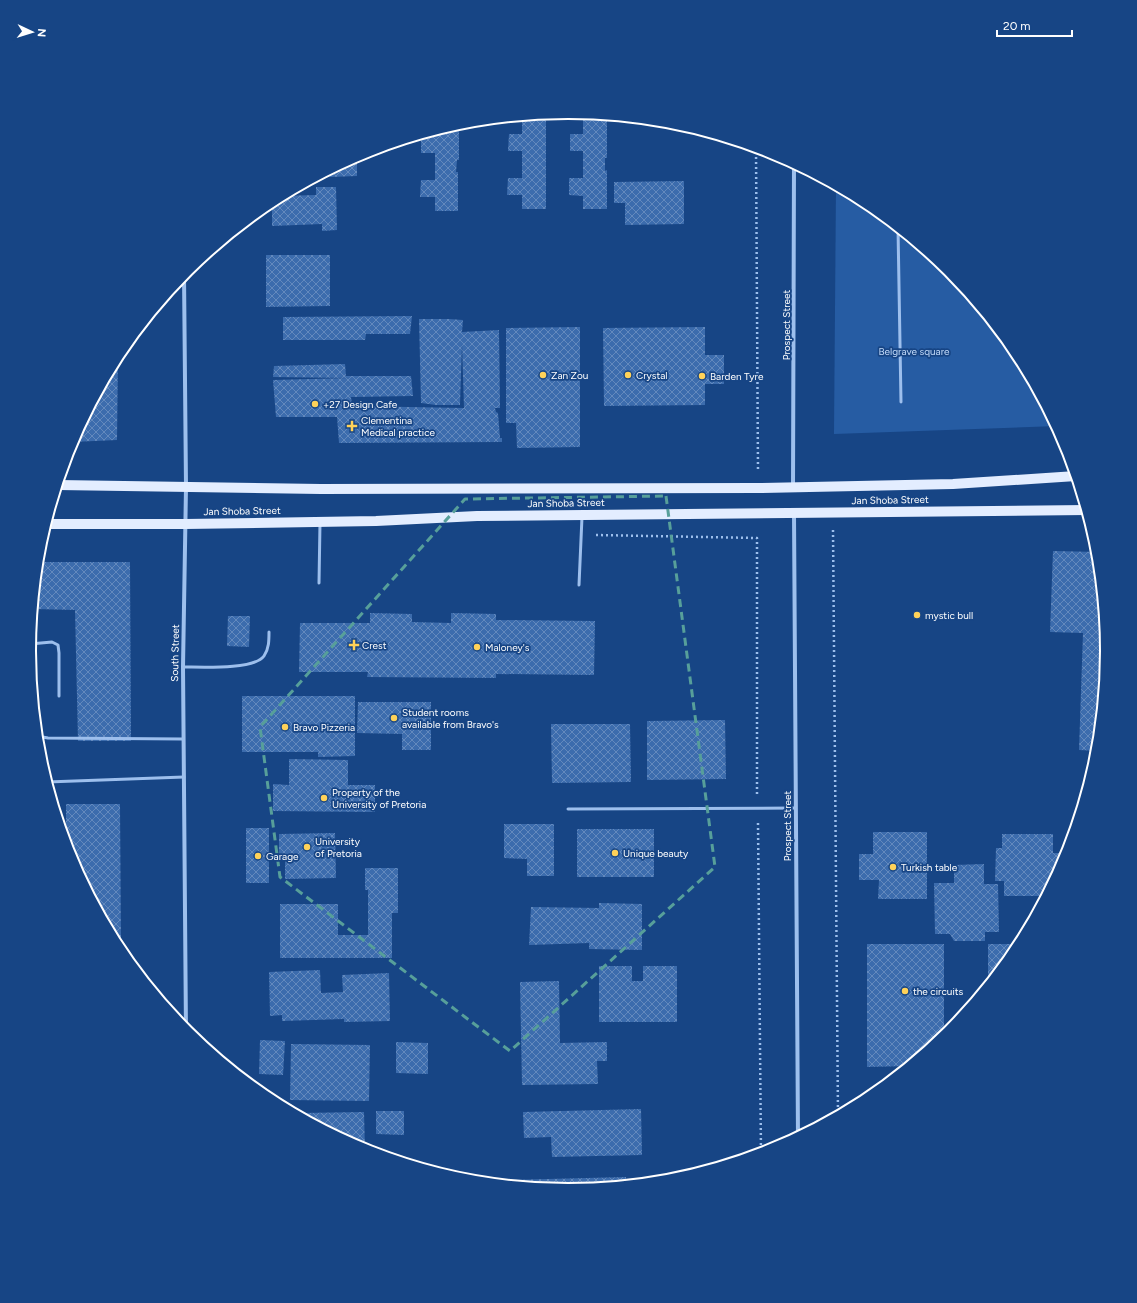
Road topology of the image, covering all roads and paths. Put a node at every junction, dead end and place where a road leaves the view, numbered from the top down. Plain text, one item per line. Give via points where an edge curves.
1 (756, 154) edge
2 (794, 170) edge
3 (898, 233) edge
4 (184, 285) edge
5 (901, 402) dead end
6 (1071, 476) edge
7 (63, 485) edge
8 (186, 487) junction
9 (793, 487) junction
10 (758, 488) junction
11 (1082, 510) edge
12 (794, 513) junction
13 (833, 513) junction
14 (758, 514) junction
15 (582, 515) junction
16 (320, 522) junction
17 (52, 524) edge
18 (185, 524) junction
19 (581, 534) junction
20 (757, 538) junction
21 (319, 583) dead end
22 (579, 585) dead end
23 (269, 632) dead end
24 (36, 643) edge
25 (183, 667) junction
26 (60, 696) dead end
27 (43, 737) edge
28 (183, 739) junction
29 (184, 777) junction
30 (52, 782) edge
31 (758, 808) junction
32 (795, 808) junction
33 (568, 809) dead end
34 (186, 1022) edge
35 (838, 1111) edge
36 (798, 1132) edge
37 (761, 1147) edge

1 - 10 path
2 - 9 street, Prospect Street
3 - 5 lane
4 - 8 street, South Street
6 - 9 main road, Jan Shoba Street via 953,484
7 - 8 main road, Jan Shoba Street
8 - 10 main road, Jan Shoba Street
8 - 18 street, South Street
9 - 10 main road, Jan Shoba Street
11 - 13 main road, Jan Shoba Street
12 - 13 main road, Jan Shoba Street
12 - 14 main road, Jan Shoba Street
12 - 32 street, Prospect Street
13 - 35 path
14 - 15 main road, Jan Shoba Street
14 - 20 path
15 - 16 main road, Jan Shoba Street
15 - 19 lane
16 - 18 main road, Jan Shoba Street
16 - 21 lane
17 - 18 main road, Jan Shoba Street
18 - 25 street, South Street
19 - 20 path
19 - 22 lane
20 - 31 path
23 - 25 lane via 265,655 253,663
24 - 26 lane via 52,642 58,645
25 - 28 street, South Street
27 - 28 lane
28 - 29 street, South Street
29 - 30 lane
29 - 34 street, South Street
31 - 32 lane
31 - 33 lane
31 - 37 path
32 - 36 street, Prospect Street

